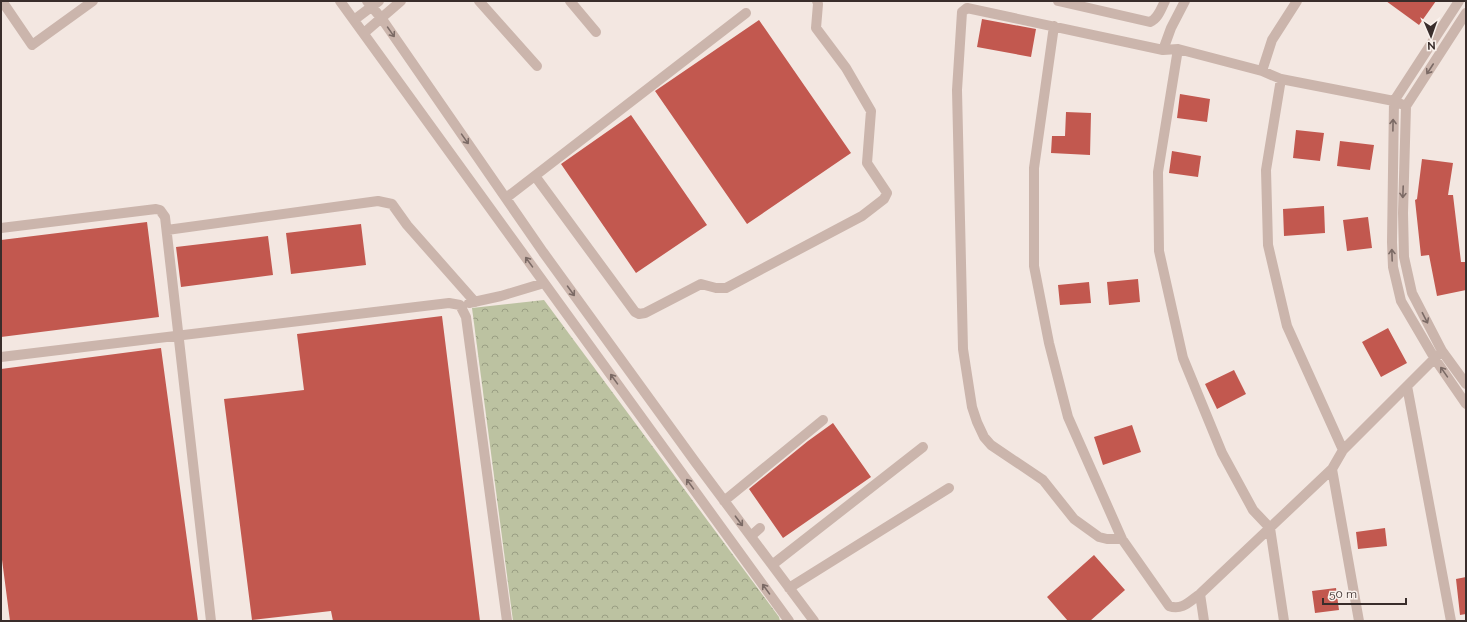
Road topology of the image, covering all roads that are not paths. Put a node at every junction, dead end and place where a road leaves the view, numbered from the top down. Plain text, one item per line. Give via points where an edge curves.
1 (2, 1) edge
2 (94, 1) edge
3 (340, 1) edge
4 (401, 1) edge
5 (479, 1) edge
6 (570, 1) edge
7 (817, 1) edge
8 (1058, 1) edge
9 (1165, 1) edge
10 (1185, 1) edge
11 (1297, 1) edge
12 (1459, 1) edge
13 (373, 3) edge
14 (1466, 12) edge
15 (746, 13) dead end
16 (382, 18) junction
17 (354, 20) junction
18 (1054, 26) junction
19 (596, 32) dead end
20 (364, 34) junction
21 (1178, 49) junction
22 (1164, 50) junction
23 (537, 66) dead end
24 (1262, 71) junction
25 (1281, 79) junction
26 (1394, 101) junction
27 (1406, 106) junction
28 (535, 176) junction
29 (506, 198) junction
30 (1, 228) edge
31 (167, 230) junction
32 (544, 283) junction
33 (475, 302) junction
34 (460, 305) junction
35 (178, 336) junction
36 (1442, 351) junction
37 (1, 357) edge
38 (1435, 359) junction
39 (1466, 384) edge
40 (1407, 386) junction
41 (1466, 404) edge
42 (664, 420) junction
43 (823, 420) dead end
44 (651, 430) junction
45 (923, 447) dead end
46 (1343, 450) junction
47 (1332, 469) junction
48 (949, 488) dead end
49 (724, 501) junction
50 (760, 528) dead end
51 (1270, 528) junction
52 (750, 536) junction
53 (1122, 539) junction
54 (772, 565) junction
55 (789, 588) junction
56 (1200, 594) junction
57 (211, 621) edge
58 (507, 621) edge
59 (789, 621) edge
60 (814, 621) edge
61 (1204, 621) edge
62 (1284, 621) edge
63 (1359, 621) edge
64 (1451, 621) edge

1 - 2 street via 32,45
3 - 17 street
4 - 16 street
5 - 23 street
6 - 19 street
7 - 28 street via 816,28 846,68 870,111 867,163 887,193 884,199 862,216 726,288 701,284 645,314 639,314
8 - 9 street via 1150,22 1158,16
10 - 22 street via 1171,28
11 - 24 street via 1272,40
12 - 26 street
13 - 16 street
13 - 17 street
14 -> 27 street
15 - 28 street
16 - 20 street
16 -> 29 street
17 - 20 street
18 - 22 street
18 - 53 street via 1034,168 1034,266 1049,343 1068,417
18 - 53 street via 967,8 962,12 957,90 963,349 972,407 984,437 1043,480 1074,519 1099,537
32 -> 20 street
21 - 22 street
21 - 24 street
21 - 51 street via 1158,172 1159,251 1183,358 1219,446 1253,510
24 - 25 street
25 - 26 street
25 - 46 street via 1266,170 1268,245 1287,326
26 - 27 street
38 -> 26 street via 1401,301 1393,267
27 -> 36 street via 1404,257 1412,293
28 - 29 street
29 -> 42 street
30 - 31 street via 156,209 165,217
31 - 33 street via 378,201 392,204 407,225
31 - 35 street
32 - 33 street
44 -> 32 street
33 - 34 street
34 - 35 street via 449,303
34 - 58 street via 466,317
35 - 37 street
35 - 57 street
36 - 38 street
36 - 39 street
38 - 40 street
41 -> 38 street
40 - 46 street
40 - 64 street
42 - 44 street
42 - 49 street
43 - 49 street
59 -> 44 street
45 - 54 street
46 - 47 street
47 - 51 street
47 - 63 street
48 - 55 street
49 -> 52 street
50 - 52 street
51 - 56 street
51 - 62 street
52 - 54 street
53 - 56 street via 1169,606 1180,608
54 - 55 street
55 - 60 street
56 - 61 street

